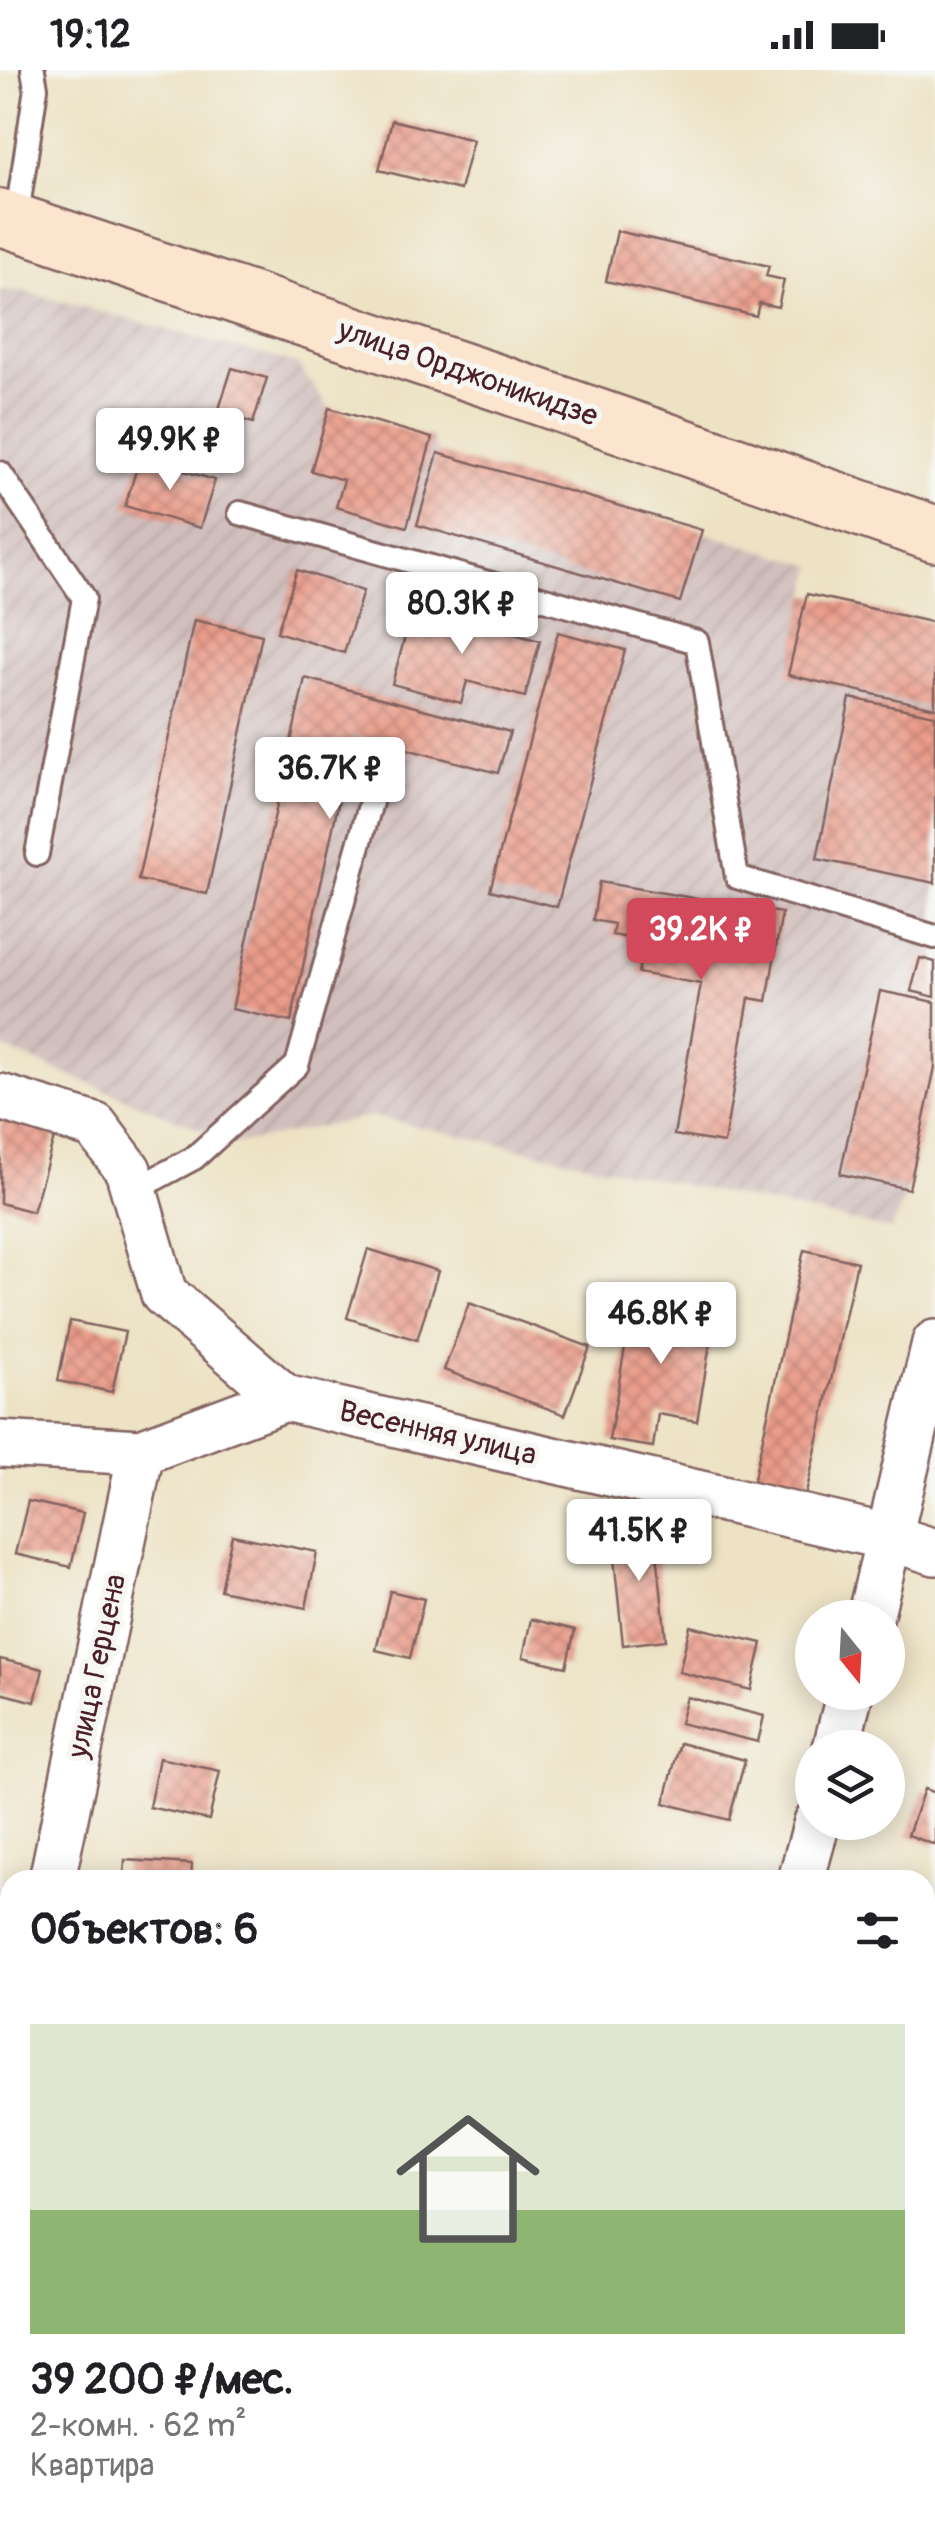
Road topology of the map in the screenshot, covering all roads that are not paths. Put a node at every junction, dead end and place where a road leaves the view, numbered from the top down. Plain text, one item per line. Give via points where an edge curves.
1 (33, 70) edge
2 (8, 219) edge
3 (0, 473) edge
4 (240, 513) dead end
5 (935, 534) edge
6 (372, 794) dead end
7 (36, 854) dead end
8 (935, 937) edge
9 (0, 1097) edge
10 (134, 1190) junction
11 (935, 1342) edge
12 (285, 1398) junction
13 (0, 1444) edge
14 (141, 1452) junction
15 (891, 1538) junction
16 (935, 1552) edge
17 (875, 1600) edge
18 (812, 1840) edge
19 (54, 1870) edge
20 (804, 1870) edge

1 - 2 lane via 36,88
2 - 5 main road, улица Орджоникидзе
3 - 7 lane via 84,598
4 - 8 lane via 697,642 738,877
6 - 10 lane via 298,1065 194,1158
9 - 10 street via 95,1126 128,1170
10 - 12 street via 164,1294
11 - 15 street
12 - 14 street
12 - 15 street, Весенняя улица
13 - 14 street
14 - 19 street, улица Герцена
15 - 16 street, Весенняя улица
15 - 17 street
18 - 20 street

